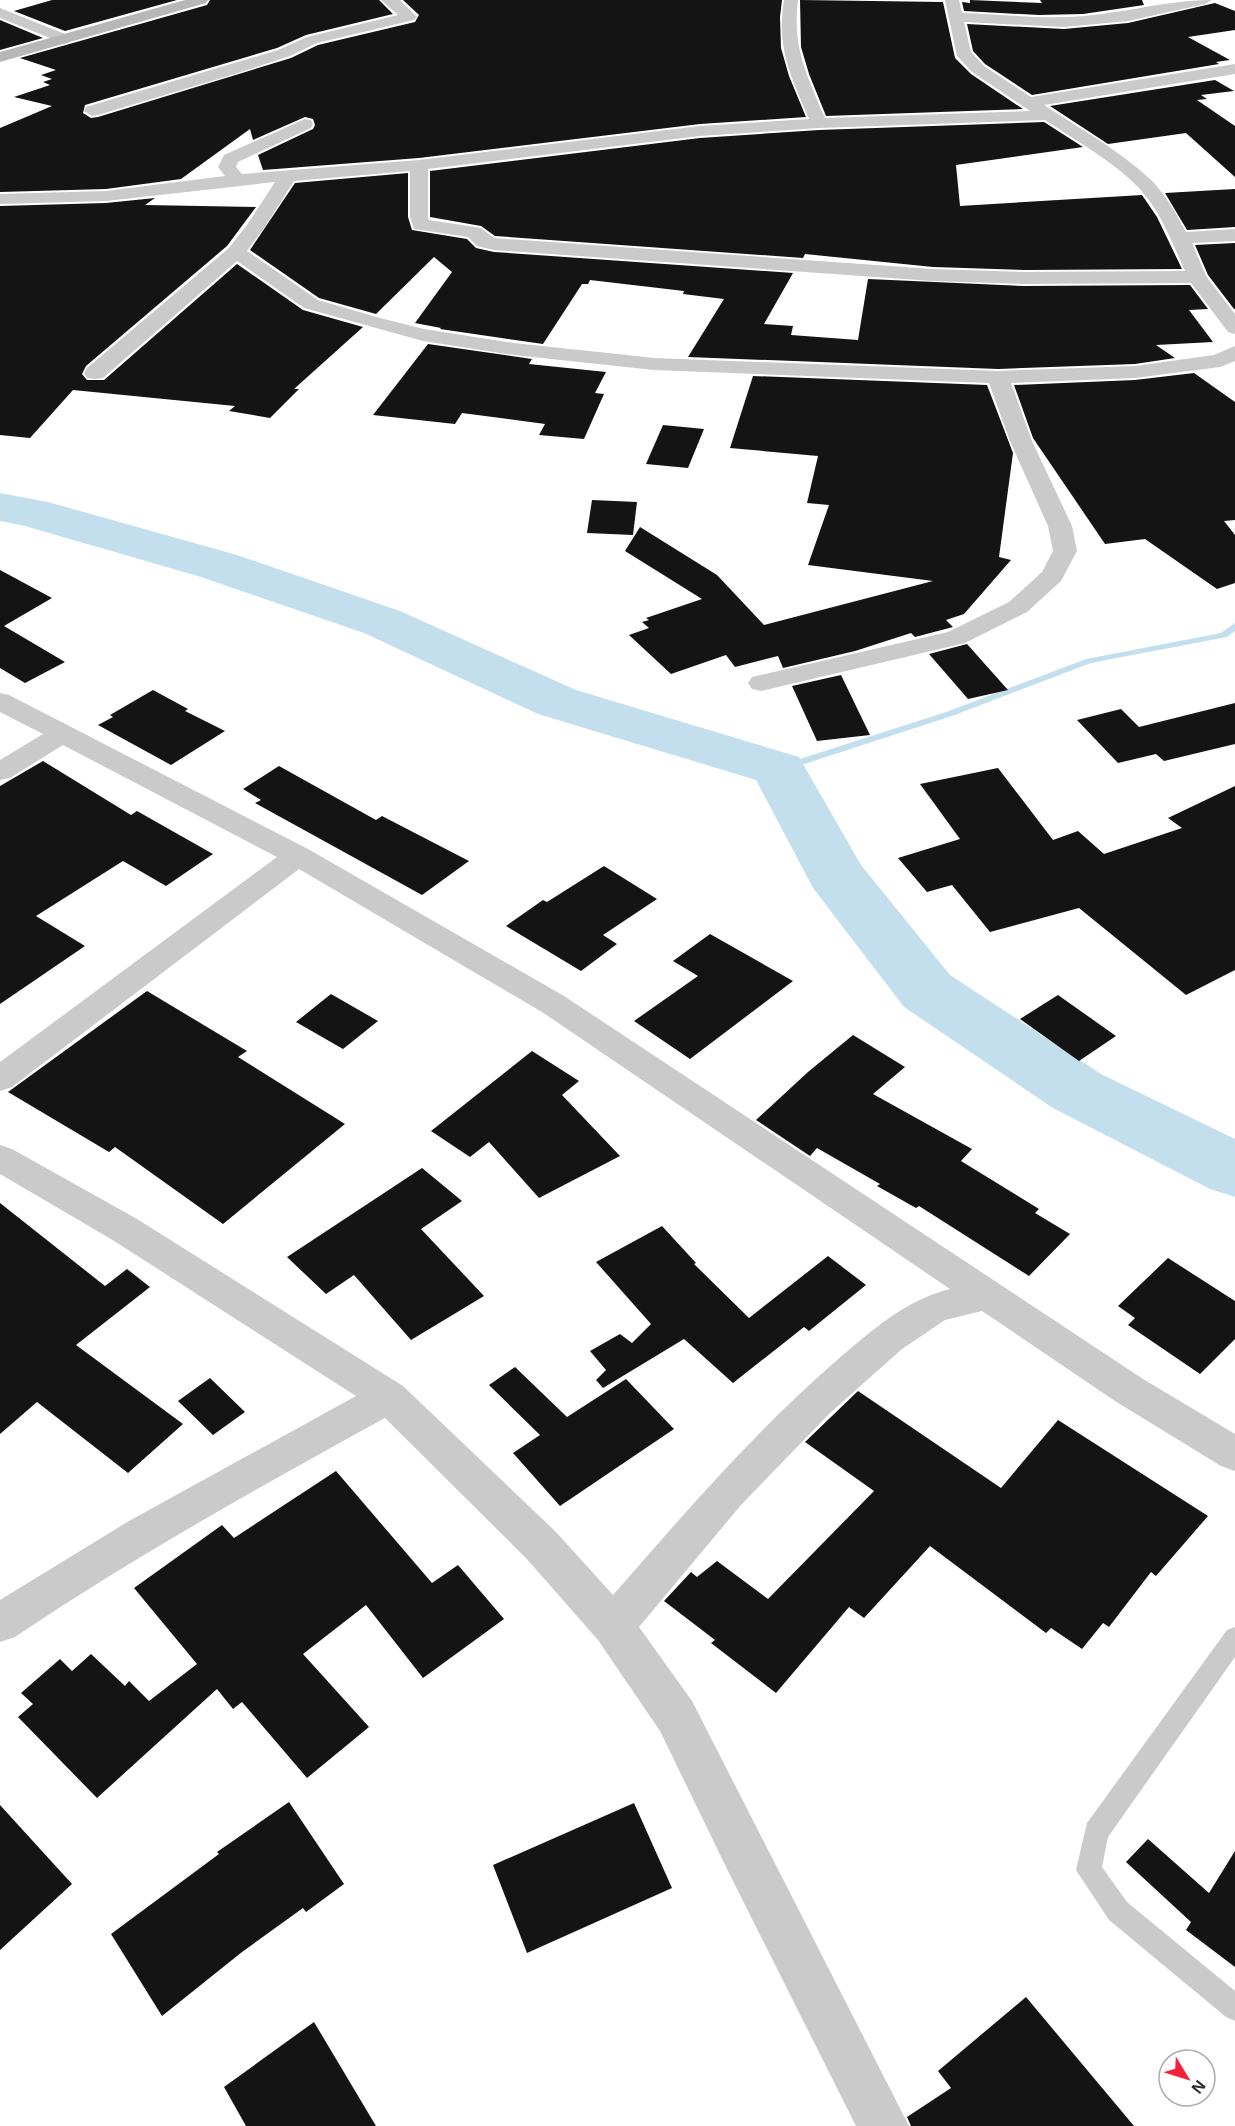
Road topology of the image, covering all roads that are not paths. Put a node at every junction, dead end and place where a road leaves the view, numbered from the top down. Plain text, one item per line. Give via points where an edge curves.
1 (201, 0) edge
2 (388, 0) edge
3 (791, 0) edge
4 (1205, 0) edge
5 (954, 8) edge
6 (0, 13) edge
7 (65, 39) junction
8 (0, 57) edge
9 (1235, 69) edge
10 (1029, 102) junction
11 (92, 111) dead end
12 (1046, 115) junction
13 (819, 123) junction
14 (305, 124) dead end
15 (419, 165) junction
16 (287, 177) junction
17 (237, 180) junction
18 (0, 199) edge
19 (1235, 235) edge
20 (1180, 238) junction
21 (236, 252) junction
22 (1197, 277) junction
23 (1235, 328) edge
24 (1235, 352) edge
25 (95, 373) dead end
26 (998, 377) junction
27 (762, 683) dead end
28 (0, 701) edge
29 (62, 734) junction
30 (0, 772) edge
31 (298, 856) junction
32 (0, 1079) edge
33 (0, 1158) edge
34 (987, 1295) junction
35 (389, 1397) junction
36 (1235, 1454) edge
37 (0, 1623) edge
38 (613, 1626) junction
39 (1235, 1638) edge
40 (1235, 2008) edge
41 (883, 2126) edge

1 - 7 main road
2 - 11 street via 409,17 312,40 232,70
3 - 13 street via 792,59
4 - 5 street via 1128,16 1064,22
5 - 10 street via 963,53 978,69
6 - 7 street
7 - 8 main road
9 - 10 street
10 - 12 street
12 - 13 street
12 - 20 street via 1144,183
13 - 15 street via 700,131
14 - 17 street via 230,159 227,167
15 - 16 street
15 - 22 street via 421,225 474,232 484,242 494,244 933,275
16 - 17 street
16 - 21 street
17 - 18 street via 106,196
19 - 20 street
20 - 22 street
21 - 25 street
21 - 26 street via 311,304 423,335 664,365
22 - 23 street
24 - 26 street via 1220,361 1135,372
26 - 27 street via 1059,526 1065,552 1052,576 1018,607 956,638
28 - 29 street
29 - 30 street
29 - 31 street
31 - 32 street
31 - 34 street via 553,1004
33 - 35 street via 124,1229
34 - 36 street via 1129,1390
34 - 38 street via 934,1308 889,1338 816,1402 727,1493
35 - 37 street via 256,1469
35 - 38 street via 541,1545
38 - 41 street via 676,1716
39 - 40 lane via 1096,1832 1089,1870 1118,1911

